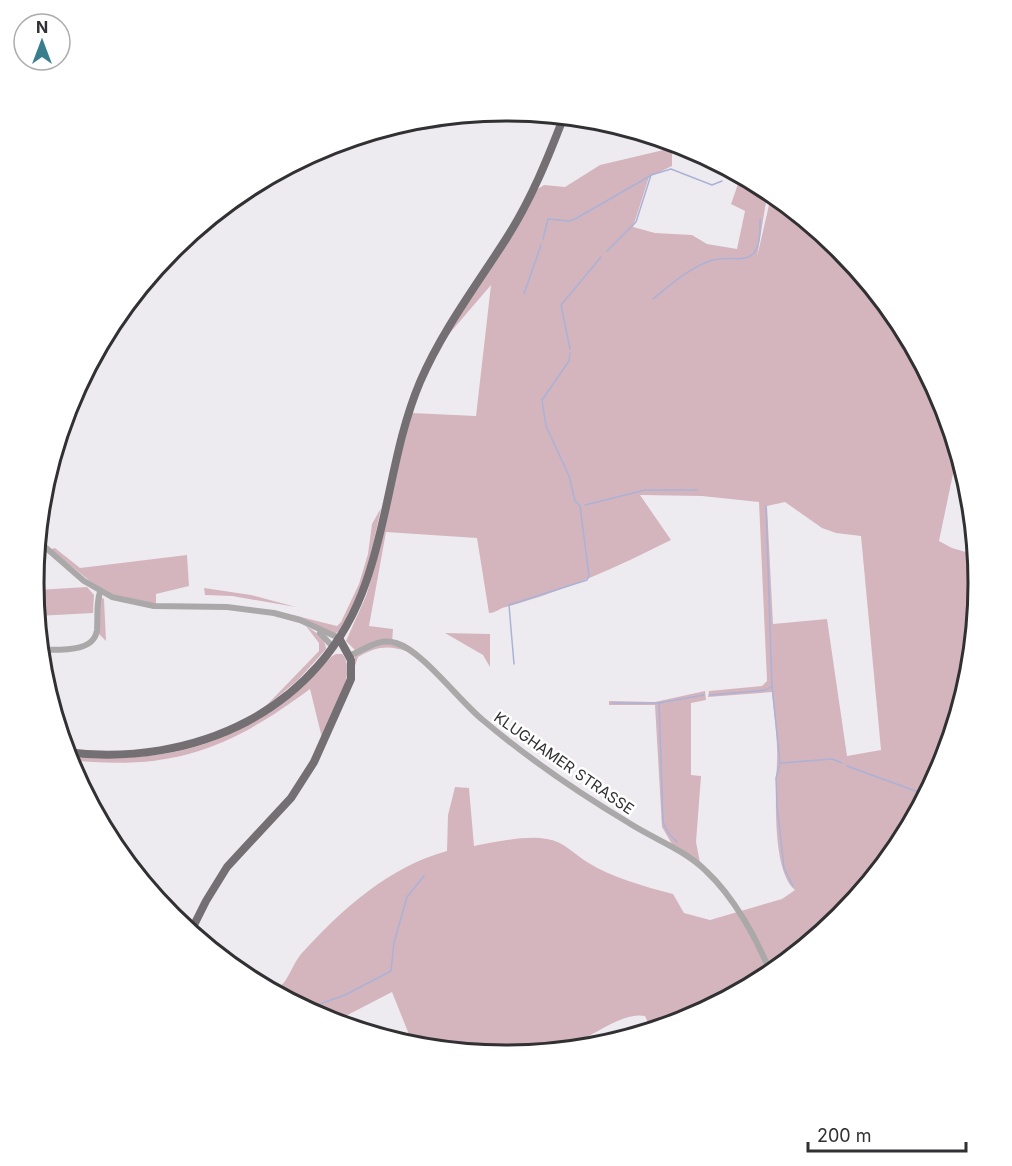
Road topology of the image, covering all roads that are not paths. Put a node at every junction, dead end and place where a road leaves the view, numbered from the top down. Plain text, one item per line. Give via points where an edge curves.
1 (561, 124) edge
2 (45, 546) edge
3 (100, 592) junction
4 (317, 630) junction
5 (339, 638) junction
6 (333, 647) junction
7 (48, 650) edge
8 (349, 656) junction
9 (76, 752) edge
10 (194, 925) edge
11 (767, 965) edge

1 - 5 main road via 519,218 448,326 420,382 399,442 367,580
2 - 3 street
3 - 4 street via 154,606 227,607 274,614 300,620
3 - 7 street via 92,641 80,648
4 - 5 street
4 - 6 street
5 - 6 main road
5 - 8 main road
6 - 8 main road
6 - 9 main road via 282,699 240,726 212,738 148,754
8 - 10 main road via 349,684 306,777 227,867
8 - 11 street, KLUGHAMER STRASSE via 384,641 402,645 480,718 544,767 601,806 692,859 725,892

